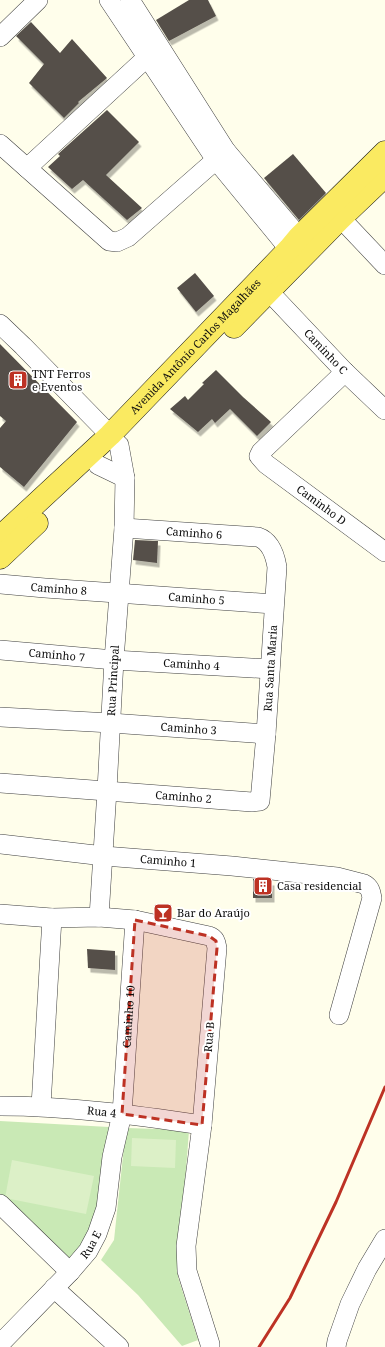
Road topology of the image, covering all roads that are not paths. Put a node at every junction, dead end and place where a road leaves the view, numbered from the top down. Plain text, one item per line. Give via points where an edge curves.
1 (38, 0) edge
2 (109, 0) edge
3 (130, 0) edge
4 (0, 37) edge
5 (154, 51) junction
6 (0, 144) edge
7 (385, 152) edge
8 (221, 155) junction
9 (27, 168) junction
10 (385, 176) edge
11 (335, 213) junction
12 (294, 243) junction
13 (385, 265) edge
14 (263, 285) junction
15 (0, 324) edge
16 (345, 372) junction
17 (385, 410) edge
18 (114, 440) junction
19 (98, 465) junction
20 (125, 478) junction
21 (124, 528) junction
22 (0, 537) edge
23 (264, 540) joint
24 (385, 552) edge
25 (0, 558) edge
26 (0, 584) edge
27 (118, 593) junction
28 (274, 604) junction
29 (0, 650) edge
30 (114, 660) junction
31 (270, 669) junction
32 (0, 717) edge
33 (111, 723) junction
34 (266, 734) junction
35 (0, 783) edge
36 (108, 790) junction
37 (260, 801) joint
38 (0, 844) edge
39 (104, 856) junction
40 (0, 914) edge
41 (99, 917) junction
42 (52, 918) junction
43 (135, 920) junction
44 (339, 1015) dead end
45 (0, 1106) edge
46 (42, 1106) junction
47 (122, 1114) junction
48 (202, 1125) junction
49 (2, 1210) edge
50 (385, 1239) edge
51 (70, 1272) junction
52 (54, 1288) junction
53 (1, 1345) edge
54 (119, 1347) edge
55 (210, 1347) edge
56 (336, 1347) edge

1 - 4 street
2 - 5 street
3 - 5 street
5 - 8 street
5 - 9 street
6 - 9 street
7 - 11 main road, Avenida Antônio Carlos Magalhães
8 - 9 street via 128,237 117,242 109,241
8 - 12 street
10 - 11 main road, Avenida Antônio Carlos Magalhães
11 - 12 main road, Avenida Antônio Carlos Magalhães
11 - 13 street
11 - 14 main road, Avenida Antônio Carlos Magalhães
12 - 14 main road, Avenida Antônio Carlos Magalhães
14 - 16 street, Caminho C
14 - 18 main road, Avenida Antônio Carlos Magalhães
15 - 18 street
16 - 17 street, Caminho C
16 - 24 street, Caminho D via 259,456 266,464
18 - 19 main road, Avenida Antônio Carlos Magalhães
18 - 20 street, Rua Principal
18 - 22 main road, Avenida Antônio Carlos Magalhães
19 - 20 street
19 - 25 main road, Avenida Antônio Carlos Magalhães
20 - 21 street, Rua Principal
21 - 23 street, Caminho 6 via 258,537
21 - 27 street, Rua Principal
23 - 28 street, Rua Santa Maria via 273,551 277,566
26 - 27 street, Caminho 8
27 - 28 street, Caminho 5
27 - 30 street, Rua Principal
28 - 31 street, Rua Santa Maria
29 - 30 street, Caminho 7
30 - 31 street, Caminho 4
30 - 33 street, Rua Principal
31 - 34 street, Rua Santa Maria
32 - 33 street
33 - 34 street, Caminho 3
33 - 36 street, Rua Principal
34 - 37 street, Rua Santa Maria
35 - 36 street
36 - 37 street, Caminho 2
36 - 39 street, Rua Principal
38 - 39 street
39 - 41 street, Rua Principal
39 - 44 street, Caminho 1 via 337,877 368,886 372,898 369,913
40 - 42 street, Rua B
41 - 42 street, Rua B
41 - 43 street, Rua B
42 - 46 street
43 - 47 street, Caminho 10
43 - 48 street, Rua B via 213,937 216,941
45 - 46 street, Rua 4
46 - 47 street, Rua 4
47 - 48 street, Rua 4
47 - 51 street, Rua E via 112,1157 106,1208 88,1251
48 - 55 street, Rua B via 186,1260
49 - 51 street
50 - 56 street via 350,1304
51 - 52 street, Rua E
52 - 53 street, Rua E
52 - 54 street

